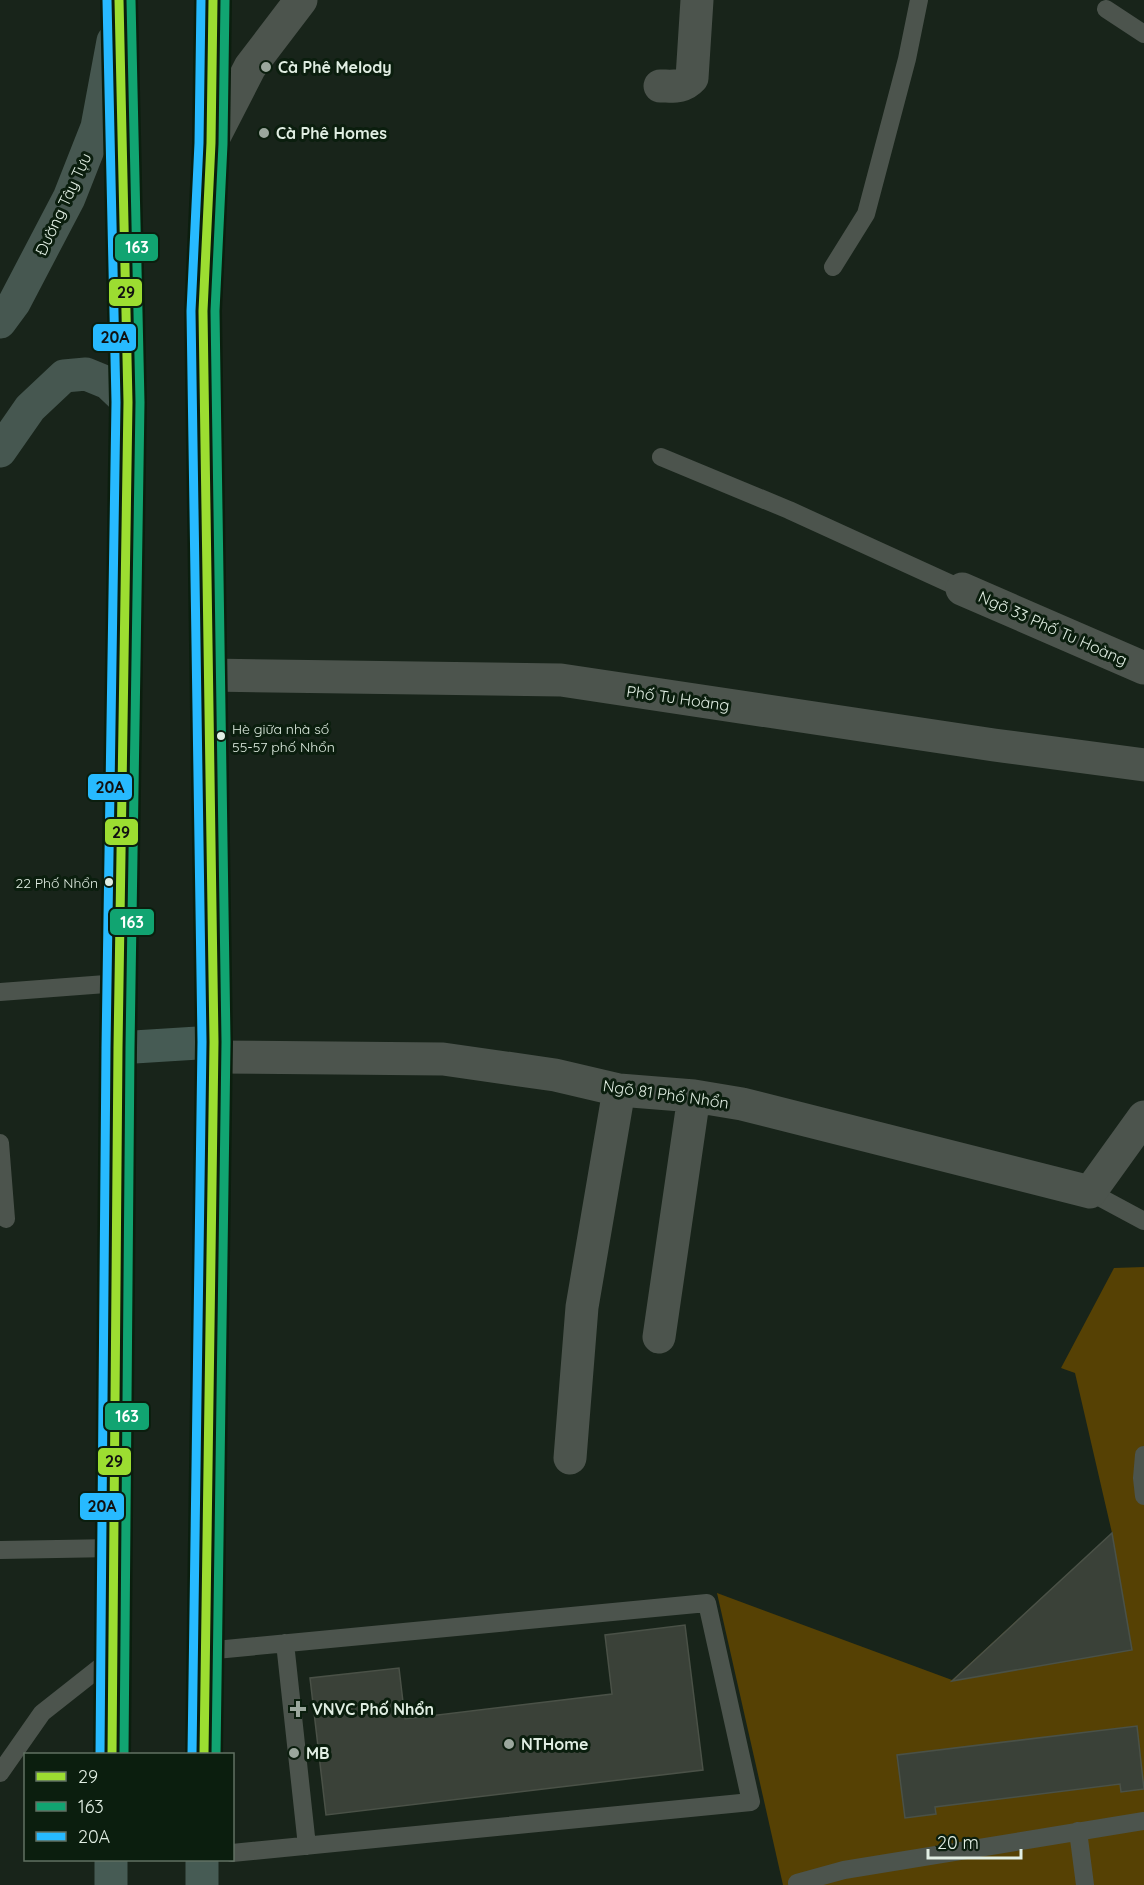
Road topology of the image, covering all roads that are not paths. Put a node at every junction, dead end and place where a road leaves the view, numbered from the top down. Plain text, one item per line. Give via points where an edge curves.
1 (213, 0) edge
2 (302, 0) edge
3 (697, 0) edge
4 (919, 0) edge
5 (119, 3) edge
6 (1106, 9) dead end
7 (1144, 34) edge
8 (660, 86) dead end
9 (210, 143) junction
10 (833, 267) dead end
11 (0, 322) edge
12 (128, 402) junction
13 (0, 451) edge
14 (661, 457) dead end
15 (962, 589) joint
16 (1144, 668) edge
17 (208, 675) junction
18 (1144, 765) edge
19 (119, 983) junction
20 (0, 992) edge
21 (118, 1048) junction
22 (214, 1050) junction
23 (619, 1090) junction
24 (694, 1096) junction
25 (1144, 1117) edge
26 (0, 1143) edge
27 (1090, 1192) junction
28 (6, 1219) dead end
29 (1144, 1221) edge
30 (659, 1337) dead end
31 (1144, 1455) edge
32 (570, 1458) dead end
33 (1144, 1496) edge
34 (114, 1548) junction
35 (0, 1550) edge
36 (285, 1643) junction
37 (205, 1651) junction
38 (113, 1657) junction
39 (112, 1753) edge
40 (204, 1753) edge
41 (0, 1773) edge
42 (1144, 1821) edge
43 (1078, 1831) junction
44 (307, 1846) junction
45 (234, 1853) edge
46 (111, 1861) edge
47 (202, 1861) edge
48 (797, 1883) dead end
49 (111, 1885) edge
50 (202, 1885) edge
51 (1085, 1885) edge

1 - 9 highway
2 - 9 street via 250,67
3 - 8 street via 692,78 680,87
4 - 10 lane via 866,214
5 - 11 main road, Đường Tây Tựu via 97,127 69,198
5 - 12 highway
6 - 7 lane
9 - 17 highway via 203,311
12 - 13 main road via 108,383 86,374 64,376 30,408
12 - 19 highway
14 - 15 lane
15 - 16 street, Ngõ 33 Phố Tu Hoàng
17 - 18 street, Phố Tu Hoàng via 561,680
17 - 22 highway
19 - 20 lane
19 - 21 highway
21 - 22 highway
21 - 34 highway
22 - 23 street, Ngõ 81 Phố Nhổn via 443,1059 555,1075
22 - 37 highway
23 - 24 street, Ngõ 81 Phố Nhổn
23 - 32 street via 582,1306
24 - 27 street, Ngõ 81 Phố Nhổn via 742,1104
24 - 30 street
25 - 27 street
26 - 28 lane
27 - 29 lane
31 - 33 lane
34 - 35 lane
34 - 38 highway
36 - 37 lane
36 - 44 lane
36 - 44 lane via 707,1603 751,1802
37 - 40 highway
38 - 39 highway
38 - 41 lane via 42,1713
42 - 43 lane
43 - 48 lane via 844,1869
43 - 51 lane
44 - 45 lane
46 - 49 highway
47 - 50 highway

